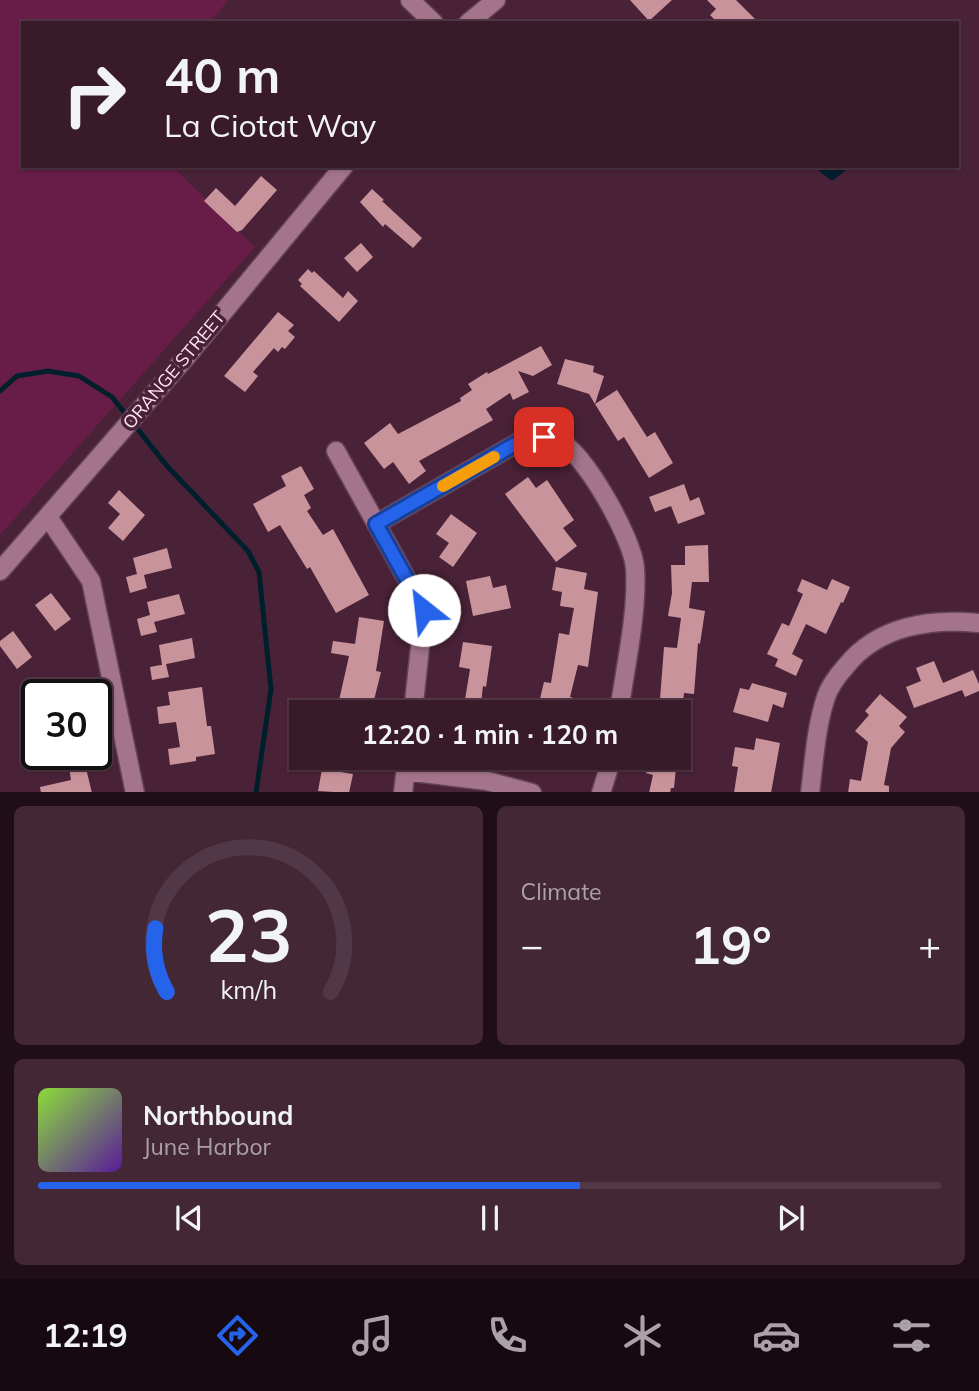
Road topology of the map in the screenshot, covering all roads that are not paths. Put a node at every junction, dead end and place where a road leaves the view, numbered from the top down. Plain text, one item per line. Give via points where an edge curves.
1 (410, 0) edge
2 (496, 0) edge
3 (432, 21) edge
4 (470, 21) edge
5 (342, 168) edge
6 (336, 451) dead end
7 (48, 517) junction
8 (376, 524) junction
9 (0, 571) edge
10 (978, 622) edge
11 (413, 700) edge
12 (621, 700) edge
13 (406, 770) edge
14 (435, 770) edge
15 (608, 770) edge
16 (135, 792) edge
17 (403, 792) edge
18 (528, 792) edge
19 (601, 792) edge
20 (810, 792) edge

1 - 3 street
2 - 4 street
5 - 7 street, ORANGE STREET
6 - 8 street
7 - 9 street, ORANGE STREET
7 - 16 street via 92,581
8 - 11 street via 424,610
8 - 12 street via 517,443 544,437 569,447 615,514 635,564
10 - 20 street via 951,620 909,626 866,645 851,659 827,694
13 - 17 street
14 - 18 street
15 - 19 street

